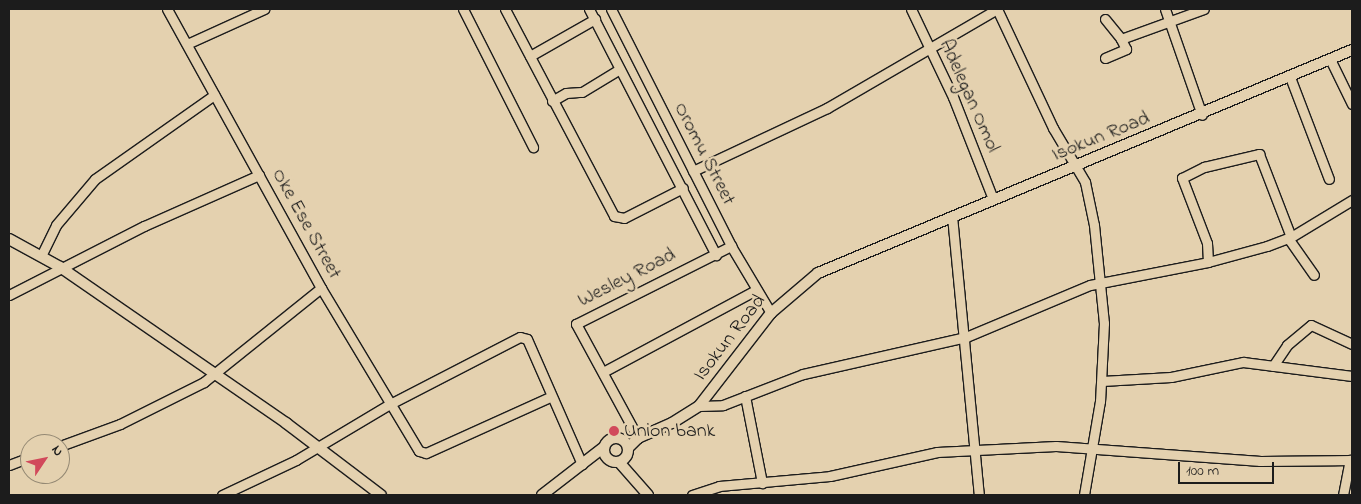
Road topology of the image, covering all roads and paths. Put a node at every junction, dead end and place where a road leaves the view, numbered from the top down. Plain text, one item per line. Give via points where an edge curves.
1 (167, 9) edge
2 (264, 9) edge
3 (463, 9) edge
4 (505, 9) edge
5 (588, 9) edge
6 (911, 9) edge
7 (997, 9) edge
8 (1165, 9) edge
9 (1204, 9) edge
10 (613, 10) edge
11 (595, 19) junction
12 (1105, 19) dead end
13 (1170, 20) junction
14 (1121, 39) junction
15 (187, 44) junction
16 (929, 49) junction
17 (1352, 50) edge
18 (530, 56) junction
19 (1105, 58) dead end
20 (1330, 59) junction
21 (620, 69) junction
22 (1290, 77) junction
23 (214, 95) junction
24 (552, 101) junction
25 (1352, 104) edge
26 (1202, 115) junction
27 (533, 147) dead end
28 (1075, 166) junction
29 (693, 171) junction
30 (259, 175) junction
31 (1329, 178) dead end
32 (683, 188) junction
33 (993, 199) junction
34 (1352, 200) edge
35 (952, 216) junction
36 (1289, 237) junction
37 (9, 239) edge
38 (731, 246) junction
39 (716, 254) junction
40 (39, 255) junction
41 (1208, 262) junction
42 (60, 267) junction
43 (1314, 275) dead end
44 (1100, 283) junction
45 (321, 288) junction
46 (756, 290) junction
47 (10, 294) edge
48 (771, 313) junction
49 (966, 337) junction
50 (1352, 344) edge
51 (1273, 366) junction
52 (603, 372) junction
53 (215, 375) junction
54 (1352, 376) edge
55 (1102, 380) junction
56 (745, 396) junction
57 (550, 397) junction
58 (390, 404) junction
59 (699, 406) junction
60 (620, 438) junction
61 (638, 438) junction
62 (70, 442) edge
63 (318, 446) junction
64 (604, 446) junction
65 (1090, 449) junction
66 (628, 450) junction
67 (972, 451) junction
68 (1351, 460) edge
69 (614, 461) junction
70 (584, 463) junction
71 (639, 483) junction
72 (762, 483) junction
73 (222, 495) edge
74 (381, 495) edge
75 (542, 495) edge
76 (648, 495) edge
77 (692, 495) edge
78 (979, 495) edge
79 (1084, 495) edge
80 (1343, 495) edge

1 - 15 street, Oke Ese Street
2 - 15 street
3 - 27 street
4 - 18 street
5 - 11 street
6 - 16 street, Adelegan Omol
7 - 16 street
7 - 28 street
8 - 13 street
9 - 13 street
10 - 29 street, Oromu Street
11 - 18 street
11 - 21 street
12 - 14 street
13 - 14 street
13 - 26 street
14 - 19 street via 1126,48
15 - 23 street, Oke Ese Street
16 - 29 street via 823,109
16 - 33 street, Adelegan Omol via 953,97
17 - 20 main road, Isokun Road
18 - 24 street
20 - 22 main road, Isokun Road
20 - 25 street
21 - 24 street via 582,92 566,93
21 - 32 street
22 - 26 main road, Isokun Road
22 - 31 street
23 - 30 street, Oke Ese Street
23 - 40 street via 94,179 66,212
24 - 32 street via 596,187 617,219
26 - 28 main road, Isokun Road
28 - 33 main road, Isokun Road
28 - 44 street via 1089,199
29 - 38 street, Oromu Street
30 - 42 street
30 - 45 street, Oke Ese Street
32 - 39 street
33 - 35 main road, Isokun Road
34 - 36 street
35 - 48 main road, Isokun Road via 806,280
35 - 49 street
36 - 41 street
36 - 41 street via 1259,154 1204,167 1182,178 1207,243
36 - 43 street
37 - 40 main road
38 - 39 street, Wesley Road
38 - 46 street, Oromu Street
39 - 52 street, Wesley Road via 576,324
40 - 42 main road
41 - 44 street
42 - 47 street
42 - 53 main road
44 - 49 street via 1080,287
44 - 55 street
45 - 53 street
45 - 58 street, Oke Ese Street
46 - 48 street, Oromu Street
46 - 52 street
48 - 59 main road, Isokun Road
49 - 56 street via 803,374
49 - 67 street
50 - 51 street via 1311,325 1287,345
51 - 54 street
51 - 55 street via 1243,362 1171,377
52 - 61 street, Wesley Road
53 - 62 street via 182,395 120,424
53 - 63 main road
55 - 65 street
56 - 59 street via 723,405
56 - 72 street
57 - 58 street, Oke Ese Street via 422,452
57 - 58 street via 527,339 520,337
57 - 70 street
58 - 63 street
59 - 61 main road, Isokun Road via 672,423
60 - 61 main road
60 - 64 main road via 611,438
60 - 66 main road
61 - 66 main road
63 - 73 street
63 - 74 main road
64 - 69 main road
64 - 70 main road
65 - 67 street via 1056,446
65 - 68 street via 1260,462
65 - 79 street
66 - 69 main road
66 - 71 main road
67 - 72 street via 937,452 830,476
67 - 78 street
68 - 80 street
69 - 70 main road
69 - 71 main road
70 - 75 main road
71 - 76 main road
72 - 77 street via 719,486

